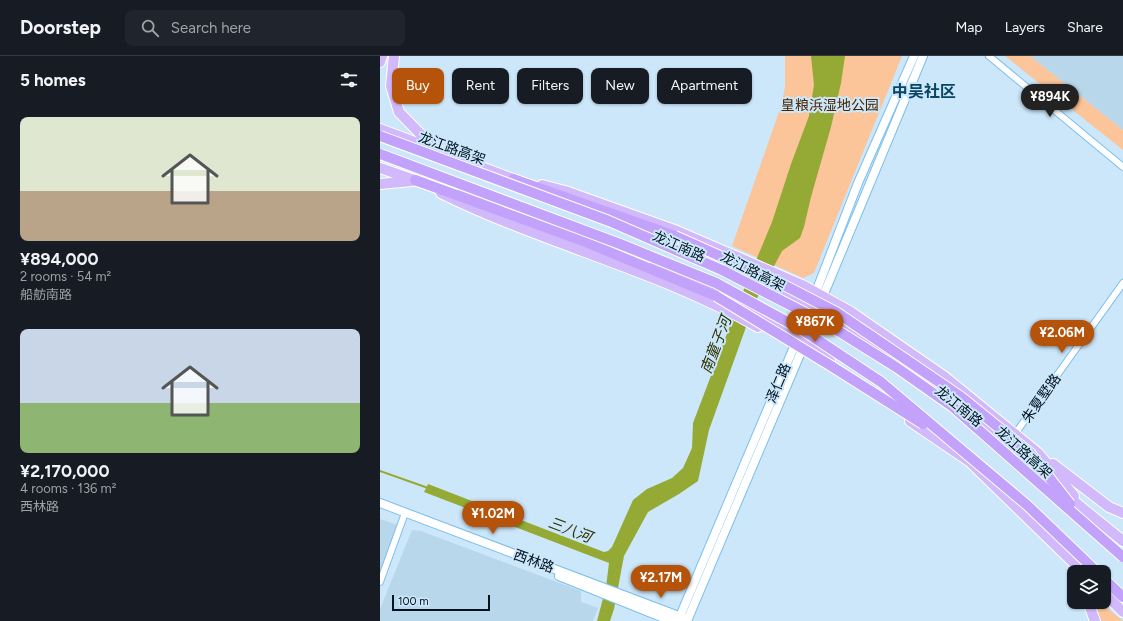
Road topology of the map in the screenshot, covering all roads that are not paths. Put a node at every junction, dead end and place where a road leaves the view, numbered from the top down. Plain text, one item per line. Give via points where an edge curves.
1 (382, 56) edge
2 (394, 56) edge
3 (914, 56) edge
4 (923, 56) edge
5 (989, 56) edge
6 (380, 62) edge
7 (380, 129) edge
8 (380, 136) edge
9 (436, 150) junction
10 (380, 154) edge
11 (1123, 167) edge
12 (380, 168) edge
13 (514, 179) junction
14 (414, 180) junction
15 (380, 184) edge
16 (1123, 283) edge
17 (819, 294) junction
18 (813, 310) junction
19 (802, 339) junction
20 (798, 350) junction
21 (878, 398) junction
22 (972, 418) junction
23 (1015, 434) junction
24 (959, 447) junction
25 (1038, 453) junction
26 (380, 503) edge
27 (380, 509) edge
28 (1089, 513) junction
29 (1123, 513) edge
30 (404, 516) junction
31 (1086, 525) junction
32 (1123, 541) edge
33 (1067, 556) junction
34 (1123, 557) edge
35 (1071, 565) edge
36 (1076, 565) edge
37 (1090, 565) edge
38 (380, 582) edge
39 (1111, 585) edge
40 (1123, 597) edge
41 (627, 600) junction
42 (1111, 600) edge
43 (1091, 609) edge
44 (1123, 612) edge
45 (683, 619) edge
46 (671, 621) edge
47 (1095, 621) edge

1 - 6 main road
2 - 9 main road via 391,86 400,112
3 - 17 street, 泽仁路 via 858,183
4 - 17 street, 泽仁路
5 - 11 street
7 - 9 main road, 龙江南路
8 - 31 highway, 龙江路高架, bridge via 609,222 722,270 827,324 896,367 953,407
9 - 13 main road, 龙江南路
10 - 24 highway, 龙江路高架, bridge via 620,244 716,284 804,331 881,382
12 - 14 main road, 龙江南路
13 - 17 main road via 565,191 677,231
13 - 18 main road, 龙江南路 via 674,242
13 - 31 highway, bridge via 675,236 776,281 836,312 961,398 1030,453
14 - 15 main road
14 - 19 main road, 龙江南路 via 505,204 649,260 738,301
14 - 20 main road via 476,210 667,283 730,311
14 - 24 highway, bridge via 583,242 716,296
16 - 23 street, 朱夏墅路
17 - 18 street, 泽仁路
17 - 23 main road via 851,312 945,377
18 - 19 street, 泽仁路
18 - 22 main road, 龙江南路 via 917,372
19 - 20 street, 泽仁路
19 - 21 main road, 龙江南路
20 - 21 main road
20 - 45 street, 泽仁路
21 - 33 main road, 龙江南路 via 968,461
22 - 25 main road
22 - 28 main road, 龙江南路
23 - 25 main road
24 - 37 highway, 龙江路高架, bridge via 1027,505
25 - 28 main road
25 - 29 main road via 1109,507
26 - 30 street, 西林路
27 - 30 street, 西林路
28 - 32 main road, 龙江南路
30 - 38 street
30 - 41 street, 西林路
31 - 34 highway, 龙江路高架, bridge
33 - 35 main road
33 - 36 main road, 龙江南路
39 - 40 highway
41 - 45 street, 西林路
41 - 46 street, 西林路
42 - 44 main road
43 - 47 main road

